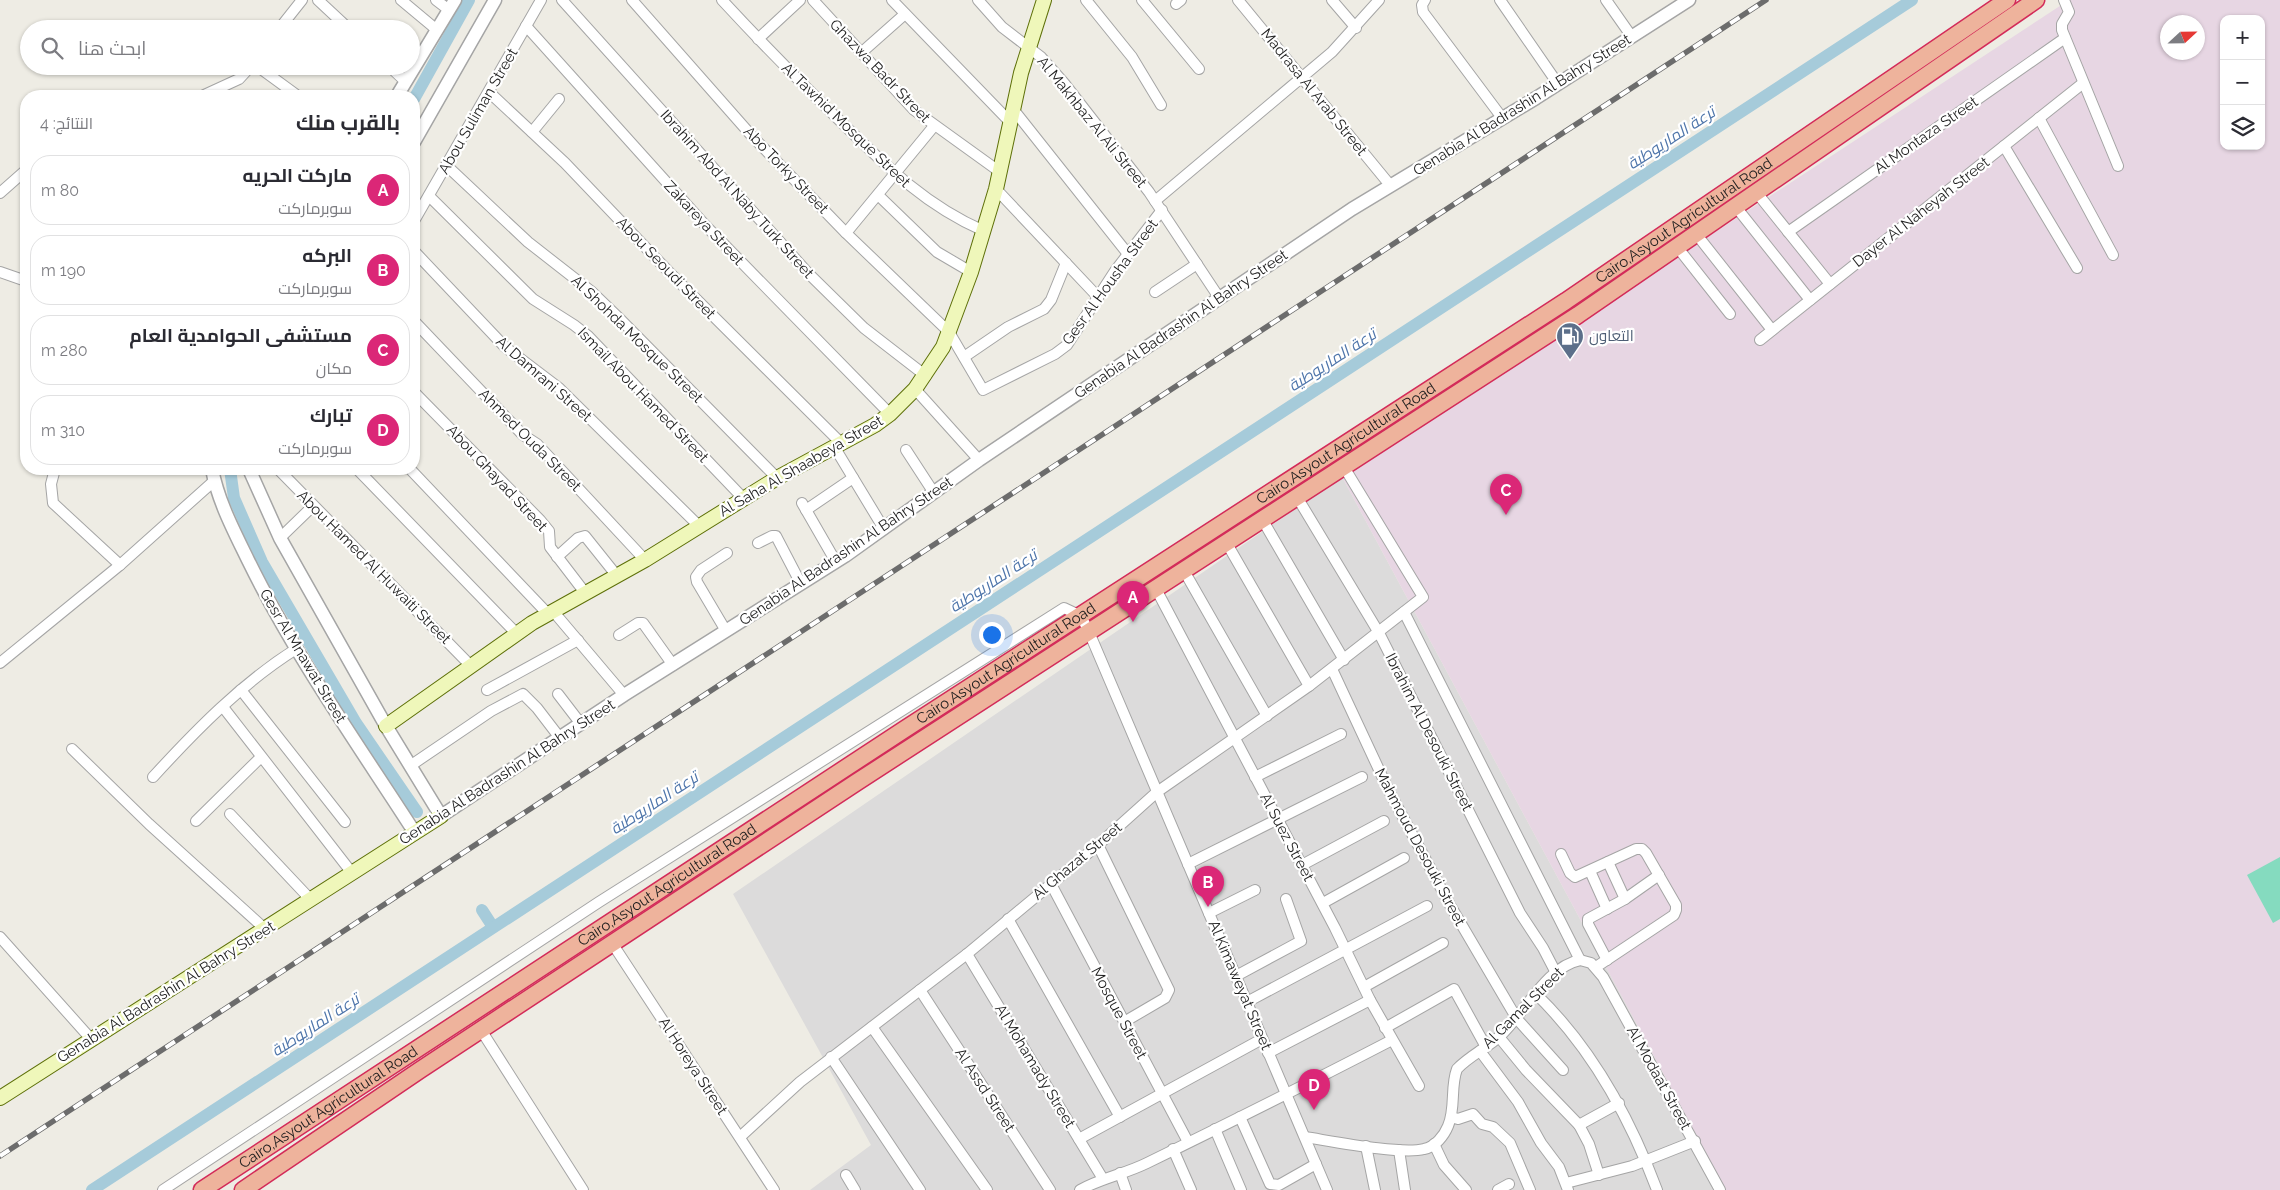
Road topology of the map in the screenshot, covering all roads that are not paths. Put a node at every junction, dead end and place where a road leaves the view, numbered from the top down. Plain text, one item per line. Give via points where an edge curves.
1 (302, 0) edge
2 (318, 0) edge
3 (401, 0) edge
4 (436, 0) edge
5 (495, 0) edge
6 (541, 0) edge
7 (562, 0) edge
8 (632, 0) edge
9 (722, 0) edge
10 (800, 0) edge
11 (814, 0) edge
12 (892, 0) edge
13 (978, 0) edge
14 (1044, 0) edge
15 (1086, 0) edge
16 (1142, 0) edge
17 (1238, 0) edge
18 (1332, 0) edge
19 (1424, 0) edge
20 (1500, 0) edge
21 (1606, 0) edge
22 (1689, 0) edge
23 (2007, 0) edge
24 (2036, 0) edge
25 (2064, 0) edge
26 (1375, 2) edge
27 (1676, 4) edge
28 (452, 5) edge
29 (905, 14) junction
30 (286, 20) edge
31 (339, 20) edge
32 (526, 26) junction
33 (1356, 28) junction
34 (437, 30) junction
35 (1632, 37) junction
36 (2064, 38) junction
37 (758, 39) junction
38 (1028, 46) junction
39 (861, 53) junction
40 (420, 59) edge
41 (1198, 69) dead end
42 (243, 75) edge
43 (269, 75) edge
44 (399, 75) edge
45 (410, 75) edge
46 (1303, 78) junction
47 (406, 82) junction
48 (1558, 84) junction
49 (2082, 84) junction
50 (217, 90) edge
51 (290, 90) edge
52 (401, 90) edge
53 (489, 92) junction
54 (559, 99) dead end
55 (1161, 105) dead end
56 (1012, 116) junction
57 (2039, 118) junction
58 (1503, 119) junction
59 (934, 126) junction
60 (420, 131) edge
61 (532, 132) junction
62 (2004, 146) junction
63 (447, 166) junction
64 (2118, 166) dead end
65 (1000, 172) junction
66 (895, 174) junction
67 (20, 175) edge
68 (1390, 185) junction
69 (996, 190) junction
70 (0, 193) edge
71 (1757, 193) junction
72 (878, 195) junction
73 (429, 196) junction
74 (1155, 201) junction
75 (1736, 207) junction
76 (1162, 210) junction
77 (420, 211) edge
78 (984, 231) junction
79 (1788, 232) junction
80 (846, 233) junction
81 (1697, 235) junction
82 (1678, 248) junction
83 (1128, 254) junction
84 (2113, 254) dead end
85 (420, 257) edge
86 (1066, 263) junction
87 (1197, 264) junction
88 (2077, 268) dead end
89 (0, 272) edge
90 (971, 272) junction
91 (20, 279) edge
92 (1830, 284) junction
93 (1155, 292) dead end
94 (1098, 297) junction
95 (1220, 299) junction
96 (1810, 300) junction
97 (1730, 314) dead end
98 (420, 327) edge
99 (1772, 330) junction
100 (949, 332) junction
101 (1760, 340) dead end
102 (964, 357) junction
103 (926, 376) junction
104 (915, 389) junction
105 (420, 398) edge
106 (890, 414) junction
107 (839, 446) junction
108 (906, 450) dead end
109 (979, 460) junction
110 (1344, 467) junction
111 (53, 475) edge
112 (213, 475) edge
113 (253, 475) edge
114 (284, 475) edge
115 (363, 475) edge
116 (416, 475) edge
117 (777, 478) junction
118 (853, 478) junction
119 (934, 493) junction
120 (1297, 496) junction
121 (744, 498) junction
122 (313, 506) junction
123 (1262, 519) junction
124 (699, 526) junction
125 (884, 529) junction
126 (280, 538) junction
127 (1226, 542) junction
128 (758, 543) dead end
129 (727, 553) dead end
130 (557, 557) junction
131 (645, 560) junction
132 (836, 562) junction
133 (120, 565) junction
134 (1183, 569) junction
135 (617, 576) junction
136 (801, 584) junction
137 (1155, 587) junction
138 (586, 594) junction
139 (550, 612) junction
140 (1404, 612) junction
141 (1081, 616) junction
142 (726, 631) junction
143 (1089, 632) junction
144 (1379, 632) junction
145 (516, 633) junction
146 (619, 635) dead end
147 (578, 640) junction
148 (296, 649) junction
149 (1344, 660) junction
150 (0, 664) edge
151 (673, 665) junction
152 (471, 666) junction
153 (1332, 669) junction
154 (1310, 686) junction
155 (241, 690) junction
156 (488, 690) dead end
157 (558, 694) dead end
158 (624, 695) junction
159 (223, 707) junction
160 (1267, 716) junction
161 (581, 724) junction
162 (386, 726) junction
163 (1341, 734) dead end
164 (560, 738) junction
165 (1235, 738) junction
166 (72, 748) dead end
167 (261, 757) junction
168 (410, 766) junction
169 (153, 777) dead end
170 (1255, 777) junction
171 (1362, 777) dead end
172 (1157, 792) junction
173 (230, 814) dead end
174 (441, 816) junction
175 (1278, 820) junction
176 (196, 821) dead end
177 (1384, 821) dead end
178 (345, 822) dead end
179 (415, 833) junction
180 (1098, 844) junction
181 (1561, 854) dead end
182 (1404, 858) dead end
183 (1608, 862) junction
184 (1188, 864) junction
185 (1302, 865) junction
186 (1590, 871) junction
187 (352, 873) junction
188 (1659, 875) junction
189 (1051, 884) junction
190 (1255, 890) dead end
191 (1286, 899) dead end
192 (1625, 899) junction
193 (311, 900) junction
194 (1323, 904) junction
195 (1427, 906) dead end
196 (1607, 909) junction
197 (1209, 913) junction
198 (1008, 919) junction
199 (265, 929) junction
200 (0, 937) edge
201 (612, 943) junction
202 (1443, 943) dead end
203 (1346, 948) junction
204 (967, 954) junction
205 (1580, 960) junction
206 (1607, 960) junction
207 (1596, 967) junction
208 (1555, 972) junction
209 (1236, 976) junction
210 (1364, 987) junction
211 (920, 990) junction
212 (1536, 994) junction
213 (1370, 1000) junction
214 (1247, 1002) junction
215 (1517, 1019) junction
216 (1124, 1022) junction
217 (872, 1027) junction
218 (1385, 1028) junction
219 (481, 1030) junction
220 (1499, 1037) junction
221 (1262, 1038) junction
222 (91, 1040) junction
223 (1392, 1040) junction
224 (1483, 1049) junction
225 (1268, 1053) junction
226 (831, 1057) junction
227 (1563, 1070) dead end
228 (1419, 1086) dead end
229 (1162, 1094) junction
230 (1286, 1095) junction
231 (0, 1098) edge
232 (1619, 1103) junction
233 (1120, 1117) junction
234 (1240, 1117) junction
235 (1451, 1117) junction
236 (1579, 1125) junction
237 (1214, 1129) junction
238 (740, 1137) junction
239 (1305, 1137) junction
240 (1079, 1139) junction
241 (1695, 1141) junction
242 (1188, 1142) junction
243 (1434, 1144) junction
244 (1366, 1146) junction
245 (1173, 1149) junction
246 (1399, 1150) junction
247 (1646, 1161) junction
248 (1316, 1164) junction
249 (1120, 1173) junction
250 (846, 1175) dead end
251 (1599, 1175) junction
252 (1103, 1179) junction
253 (1509, 1184) dead end
254 (1567, 1186) edge
255 (163, 1190) edge
256 (202, 1190) edge
257 (243, 1190) edge
258 (584, 1190) edge
259 (774, 1190) edge
260 (856, 1190) edge
261 (920, 1190) edge
262 (987, 1190) edge
263 (1050, 1190) edge
264 (1080, 1190) edge
265 (1126, 1190) edge
266 (1191, 1190) edge
267 (1241, 1190) edge
268 (1327, 1190) edge
269 (1375, 1190) edge
270 (1405, 1190) edge
271 (1466, 1190) edge
272 (1498, 1190) edge
273 (1530, 1190) edge
274 (1657, 1190) edge
275 (1720, 1190) edge

1 - 30 street
2 - 31 street
3 - 34 street
4 - 28 street
5 - 60 street
6 - 32 street, Abou Suliman Street
7 - 103 street, Ibrahim Abd Al Naby Turk Street via 815,280 864,328
8 - 80 street, Abo Torky Street via 751,134
9 - 37 street, Al Tawhid Mosque Street
10 - 37 street
11 - 39 street, Ghazwa Badr Street
12 - 29 street
13 - 38 street, Al Makhbaz Al Ali Street via 1002,27
14 - 38 main road, Al Saha Al Shaabeya Street
15 - 55 street via 1127,50
16 - 41 street
17 - 46 street, Madrasa Al Arab Street
18 - 33 street
19 - 58 street via 1423,12
20 - 48 street
21 - 35 street
22 - 27 street, Genabia Al Badrashin Al Bahry Street
23 - 141 highway, Cairo,Asyout Agricultural Road via 1566,301
24 - 71 highway, Cairo,Asyout Agricultural Road
25 - 36 street via 2069,9 2061,27
26 - 33 street, Gesr Al Housha Street
27 - 35 street, Genabia Al Badrashin Al Bahry Street
28 - 34 street
29 - 39 street
29 - 56 street
32 - 53 street, Abou Suliman Street
32 - 106 street, Zakareya Street via 705,225
33 - 46 street, Gesr Al Housha Street
34 - 40 street
35 - 48 street, Genabia Al Badrashin Al Bahry Street
36 - 49 street
36 - 79 street, Al Montaza Street
37 - 66 street, Al Tawhid Mosque Street
38 - 56 main road, Al Saha Al Shaabeya Street
38 - 74 street, Al Makhbaz Al Ali Street via 1064,83
39 - 59 street, Ghazwa Badr Street via 914,110
42 - 50 street
43 - 51 street
44 - 47 street
45 - 47 street
46 - 68 street, Madrasa Al Arab Street
46 - 74 street, Gesr Al Housha Street
47 - 52 street
48 - 58 street, Genabia Al Badrashin Al Bahry Street
49 - 57 street, Dayer Al Naheyah Street
49 - 64 street
53 - 61 street, Abou Seoudi Street
53 - 63 street, Abou Suliman Street
54 - 61 street
56 - 65 main road, Al Saha Al Shaabeya Street
56 - 83 street
57 - 62 street, Dayer Al Naheyah Street
57 - 84 street
58 - 68 street, Genabia Al Badrashin Al Bahry Street
59 - 65 street, Ghazwa Badr Street
59 - 66 street
61 - 107 street, Abou Seoudi Street
62 - 88 street
62 - 92 street, Dayer Al Naheyah Street
63 - 73 street, Abou Suliman Street
63 - 117 street, Al Shohda Mosque Street via 528,242 618,317
65 - 69 main road, Al Saha Al Shaabeya Street
66 - 72 street
66 - 78 street, Al Tawhid Mosque Street via 937,208
67 - 70 street
68 - 95 street, Genabia Al Badrashin Al Bahry Street
69 - 78 main road, Al Saha Al Shaabeya Street
69 - 86 street
71 - 75 highway, Cairo,Asyout Agricultural Road
71 - 79 street
72 - 80 street
72 - 90 street via 937,252
73 - 77 street, Abou Suliman Street
73 - 121 street, Ismail Abou Hamed Street via 533,299 588,336
74 - 76 street, Al Makhbaz Al Ali Street
75 - 81 highway, Cairo,Asyout Agricultural Road
75 - 96 street
76 - 83 street, Gesr Al Housha Street
76 - 87 street, Al Makhbaz Al Ali Street
78 - 90 main road, Al Saha Al Shaabeya Street
79 - 92 street
80 - 100 street, Abo Torky Street
81 - 82 highway, Cairo,Asyout Agricultural Road
81 - 99 street
82 - 97 street
82 - 110 highway, Cairo,Asyout Agricultural Road
83 - 94 street, Gesr Al Housha Street
85 - 124 street, Al Damrani Street via 513,354 559,388
86 - 94 street
86 - 102 street via 1044,309 1008,327
87 - 93 street
87 - 95 street, Al Makhbaz Al Ali Street
89 - 91 street
90 - 100 main road, Al Saha Al Shaabeya Street
92 - 96 street, Dayer Al Naheyah Street
94 - 102 street, Gesr Al Housha Street via 1077,332 1061,350 985,390
95 - 109 street, Genabia Al Badrashin Al Bahry Street
96 - 99 street, Dayer Al Naheyah Street
98 - 131 street, Ahmed Ouda Street via 524,435 537,444
99 - 101 street, Dayer Al Naheyah Street
100 - 102 street, Gesr Al Housha Street
100 - 103 main road, Al Saha Al Shaabeya Street
103 - 104 main road, Al Saha Al Shaabeya Street
104 - 106 main road, Al Saha Al Shaabeya Street
104 - 109 street
105 - 130 street, Abou Ghayad Street via 540,520 549,531 548,544
106 - 107 main road, Al Saha Al Shaabeya Street
107 - 117 main road, Al Saha Al Shaabeya Street
107 - 118 street, Abou Seoudi Street
108 - 119 street
109 - 119 street, Genabia Al Badrashin Al Bahry Street
110 - 120 highway, Cairo,Asyout Agricultural Road
110 - 140 street, Al Ghazat Street via 1423,597
111 - 133 street via 53,503
112 - 133 street
112 - 148 street, Gesr Al Mnawat Street via 235,533
113 - 126 street
114 - 122 street, Abou Hamed Al Huwaiti Street
115 - 145 street
116 - 139 street
117 - 121 main road, Al Saha Al Shaabeya Street
118 - 125 street, Abou Seoudi Street
118 - 132 street via 804,507
119 - 125 street, Genabia Al Badrashin Al Bahry Street
120 - 123 highway, Cairo,Asyout Agricultural Road
120 - 144 street, Ibrahim Al Desouki Street
121 - 124 main road, Al Saha Al Shaabeya Street
122 - 126 street
122 - 152 street, Abou Hamed Al Huwaiti Street
123 - 127 highway, Cairo,Asyout Agricultural Road
123 - 149 street
124 - 131 main road, Al Saha Al Shaabeya Street
125 - 132 street, Genabia Al Badrashin Al Bahry Street
126 - 162 street
127 - 134 highway, Cairo,Asyout Agricultural Road
127 - 154 street
128 - 136 street via 776,536
129 - 142 street via 696,577
130 - 135 street via 578,538 585,536
130 - 138 street, Abou Ghayad Street
131 - 135 main road, Al Saha Al Shaabeya Street
132 - 136 street, Genabia Al Badrashin Al Bahry Street
133 - 150 street
134 - 137 highway, Cairo,Asyout Agricultural Road
134 - 160 street
135 - 138 main road, Al Saha Al Shaabeya Street
136 - 142 street, Genabia Al Badrashin Al Bahry Street
137 - 143 highway, Cairo,Asyout Agricultural Road
137 - 165 street, Al Suez Street
138 - 139 main road, Al Saha Al Shaabeya Street
139 - 145 main road, Al Saha Al Shaabeya Street
139 - 147 street
140 - 144 street, Al Ghazat Street
140 - 205 street
141 - 143 street, Al Kimaweyat Street
141 - 255 street via 1068,609 1060,609 607,897
141 - 256 highway, Cairo,Asyout Agricultural Road
142 - 151 street, Genabia Al Badrashin Al Bahry Street
143 - 172 street, Al Kimaweyat Street
143 - 201 highway, Cairo,Asyout Agricultural Road
144 - 149 street, Al Ghazat Street
144 - 208 street, Ibrahim Al Desouki Street via 1520,913
145 - 152 main road, Al Saha Al Shaabeya Street
146 - 151 street via 638,623 644,623
147 - 156 street
147 - 158 street
148 - 155 street
148 - 179 street, Gesr Al Mnawat Street
149 - 153 street, Al Ghazat Street
151 - 158 street, Genabia Al Badrashin Al Bahry Street
152 - 162 main road, Al Saha Al Shaabeya Street
153 - 154 street, Al Ghazat Street
153 - 215 street, Mahmoud Desouki Street via 1418,847
154 - 160 street, Al Ghazat Street
155 - 159 street
155 - 178 street
157 - 161 street
158 - 161 street, Genabia Al Badrashin Al Bahry Street
159 - 167 street
159 - 169 street
160 - 165 street, Al Ghazat Street
161 - 164 street, Genabia Al Badrashin Al Bahry Street
162 - 168 street
163 - 170 street
164 - 168 street via 523,694 495,708
164 - 174 street, Genabia Al Badrashin Al Bahry Street
165 - 170 street, Al Suez Street
165 - 172 street, Al Ghazat Street
166 - 199 street via 149,824
167 - 176 street
167 - 187 street
168 - 174 street
170 - 175 street, Al Suez Street
171 - 175 street
172 - 180 street, Al Ghazat Street
172 - 184 street, Al Kimaweyat Street
173 - 193 street
174 - 179 main road, Genabia Al Badrashin Al Bahry Street
175 - 184 street
175 - 185 street, Al Suez Street
177 - 185 street
179 - 187 main road, Genabia Al Badrashin Al Bahry Street
180 - 189 street, Al Ghazat Street
180 - 216 street via 1168,990 1165,998
181 - 186 street via 1573,876
182 - 194 street
183 - 186 street
183 - 188 street via 1642,849
183 - 192 street
184 - 197 street, Al Kimaweyat Street
185 - 194 street, Al Suez Street
186 - 196 street
187 - 193 main road, Genabia Al Badrashin Al Bahry Street
188 - 192 street
188 - 206 street via 1674,902 1674,915
189 - 198 street, Al Ghazat Street
189 - 216 street, Mosque Street
190 - 197 street
191 - 209 street via 1301,941
192 - 196 street
193 - 199 main road, Genabia Al Badrashin Al Bahry Street
194 - 203 street, Al Suez Street
195 - 203 street
196 - 206 street via 1590,917 1587,922
197 - 209 street, Al Kimaweyat Street
198 - 204 street, Al Ghazat Street
198 - 233 street
199 - 222 main road, Genabia Al Badrashin Al Bahry Street
200 - 222 street
201 - 219 highway, Cairo,Asyout Agricultural Road
201 - 238 street, Al Horeya Street
202 - 210 street
203 - 210 street, Al Suez Street
203 - 214 street
204 - 211 street, Al Ghazat Street
204 - 240 street, Al Mohamady Street
205 - 207 street, Al Gamal Street
205 - 208 street, Al Gamal Street
206 - 207 street
207 - 241 street, Al Modaat Street
208 - 212 street, Al Gamal Street
209 - 214 street, Al Kimaweyat Street
210 - 213 street, Al Suez Street
211 - 217 street, Al Ghazat Street
211 - 263 street, Al Assd Street
212 - 215 street, Al Gamal Street
212 - 232 street via 1572,1032
213 - 218 street, Al Suez Street
213 - 225 street
214 - 221 street, Al Kimaweyat Street
215 - 220 street, Al Gamal Street
215 - 227 street, Mahmoud Desouki Street
216 - 229 street, Mosque Street
217 - 226 street, Al Ghazat Street
217 - 262 street
218 - 223 street, Al Suez Street
218 - 224 street via 1454,989
219 - 257 highway, Cairo,Asyout Agricultural Road
219 - 258 street
220 - 224 street, Al Gamal Street
220 - 236 street
221 - 225 street, Al Kimaweyat Street
221 - 229 street
222 - 231 main road, Genabia Al Badrashin Al Bahry Street
223 - 228 street, Al Suez Street
223 - 230 street
224 - 235 street, Al Gamal Street via 1457,1069
224 - 254 street via 1559,1167
225 - 230 street, Al Kimaweyat Street
226 - 238 street, Al Ghazat Street
226 - 261 street
229 - 233 street
229 - 242 street, Mosque Street
230 - 234 street
230 - 239 street, Al Kimaweyat Street
232 - 236 street
232 - 247 street
233 - 240 street
234 - 237 street
234 - 248 street via 1270,1184 1279,1185
235 - 243 street, Al Gamal Street via 1445,1132
235 - 273 street via 1458,1119 1473,1114 1483,1125 1495,1129 1514,1150
236 - 251 street
237 - 242 street
237 - 267 street
238 - 259 street, Al Horeya Street
239 - 244 street
239 - 248 street, Al Kimaweyat Street
240 - 252 street, Al Mohamady Street
241 - 247 street
241 - 275 street, Al Modaat Street
242 - 245 street
243 - 246 street via 1422,1150
243 - 271 street via 1444,1165
244 - 246 street
244 - 269 street
245 - 249 street
245 - 266 street
246 - 270 street
247 - 251 street
247 - 274 street
248 - 268 street, Al Kimaweyat Street
249 - 252 street
249 - 265 street
250 - 260 street
251 - 254 street
252 - 264 street
253 - 272 street

